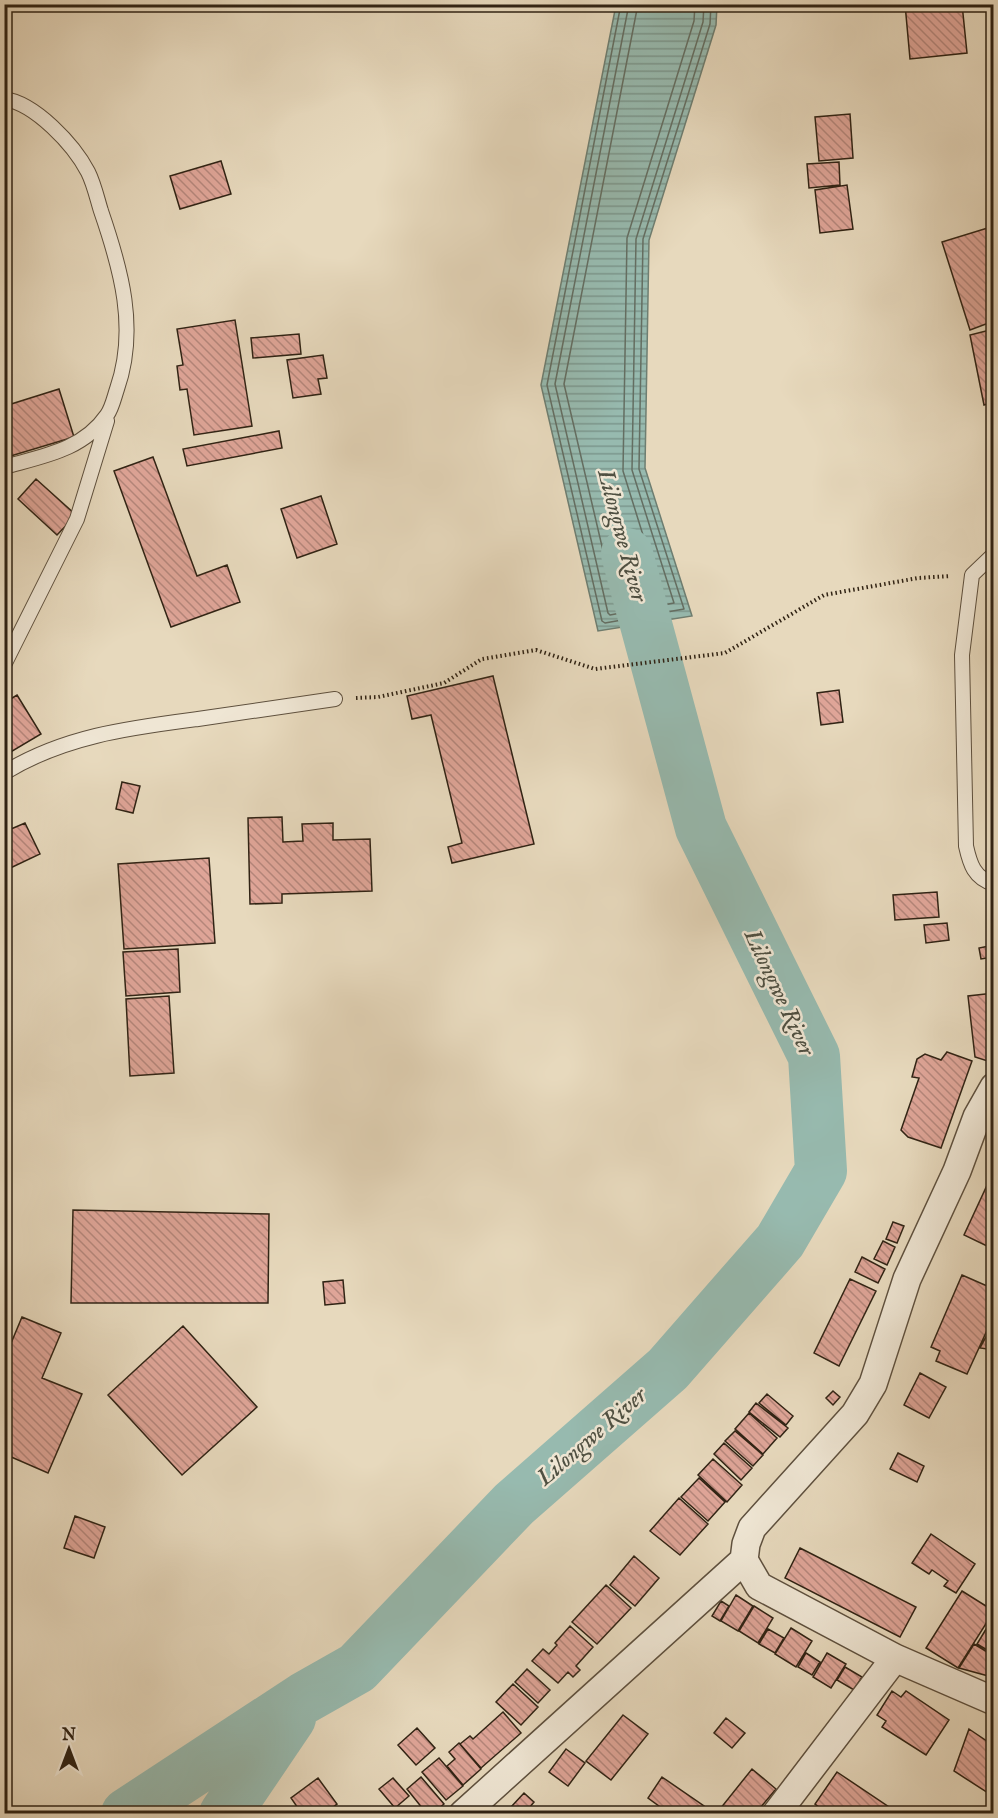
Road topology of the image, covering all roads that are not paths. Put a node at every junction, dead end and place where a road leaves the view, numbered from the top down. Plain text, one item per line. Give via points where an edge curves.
1 (4, 99) edge
2 (109, 413) junction
3 (4, 467) edge
4 (993, 554) edge
5 (4, 665) edge
6 (335, 699) road end
7 (4, 773) edge
8 (993, 884) edge
9 (993, 1087) edge
10 (744, 1560) junction
11 (895, 1658) junction
12 (993, 1701) edge
13 (463, 1814) edge
14 (776, 1814) edge

1 - 2 lane via 16,101 51,124 88,171 120,266 126,301 126,338 121,377
2 - 3 lane via 91,435 68,449
2 - 5 lane via 76,519
4 - 8 lane via 972,575 962,655 966,846 970,866 983,880
6 - 7 lane via 83,738 32,756
9 - 10 street via 907,1279 873,1384 855,1414 752,1528
10 - 11 street via 759,1586
10 - 13 street
11 - 12 street
11 - 14 street

